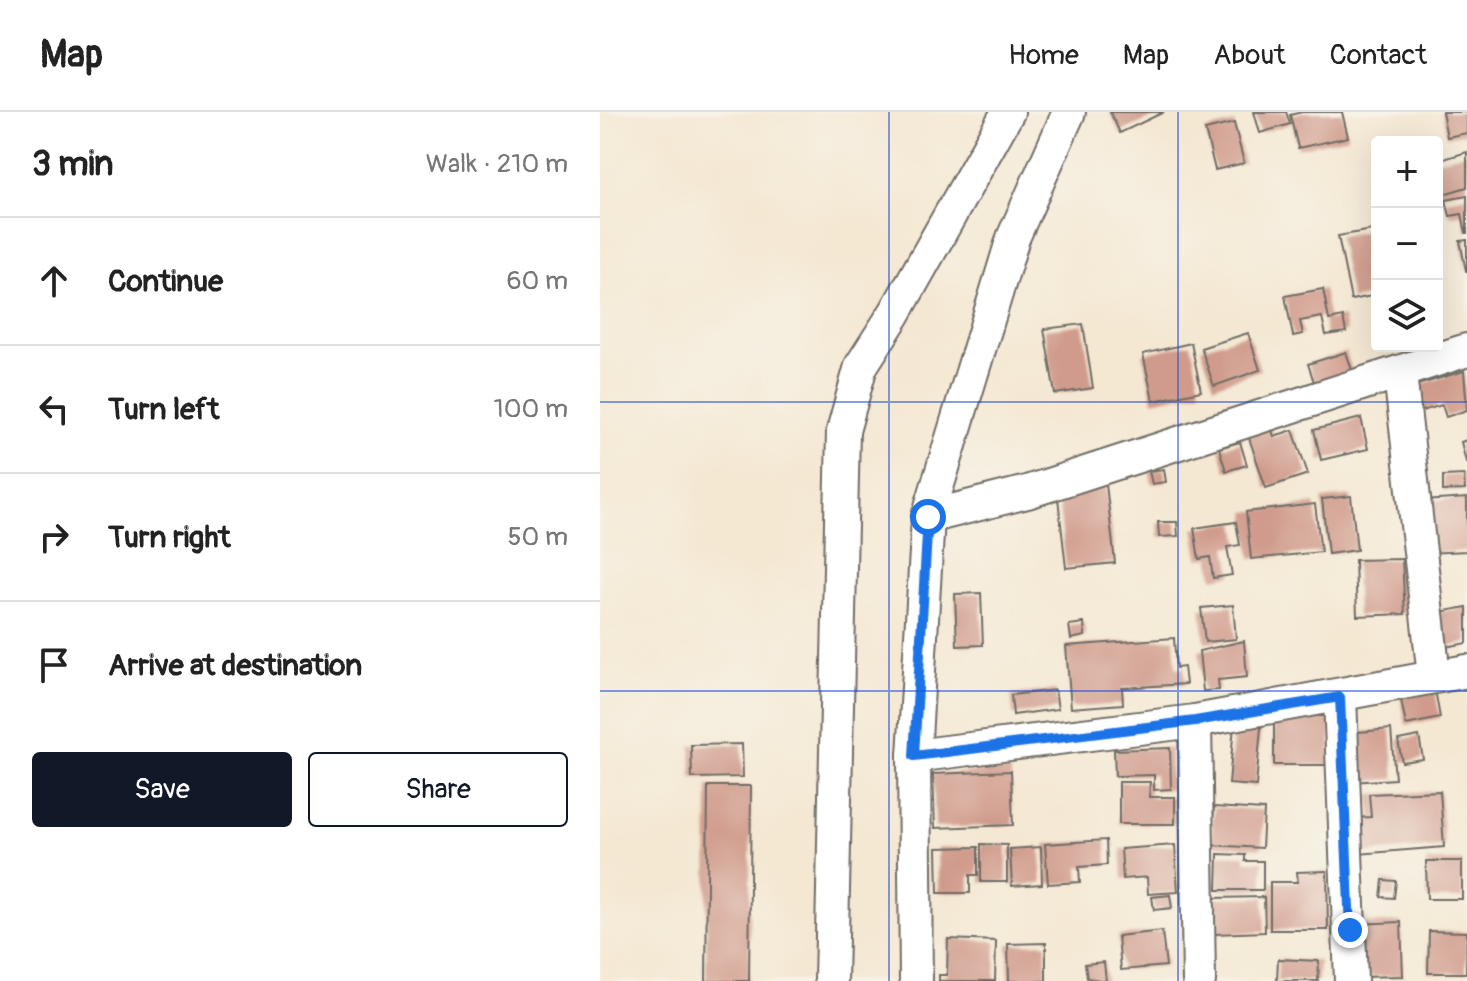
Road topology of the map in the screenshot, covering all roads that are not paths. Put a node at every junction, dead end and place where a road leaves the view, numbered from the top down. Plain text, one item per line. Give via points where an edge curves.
1 (1008, 112) edge
2 (1069, 112) edge
3 (1467, 350) edge
4 (1400, 374) junction
5 (928, 517) junction
6 (1467, 671) edge
7 (1434, 676) junction
8 (1340, 697) junction
9 (1195, 721) junction
10 (914, 756) junction
11 (831, 981) edge
12 (916, 981) edge
13 (1199, 981) edge
14 (1351, 981) edge

1 - 11 street via 861,366 845,420
2 - 5 street via 1013,238
3 - 4 street
4 - 5 street via 1027,492
4 - 7 street
5 - 10 street
6 - 7 street
7 - 8 street
8 - 9 street
8 - 14 street
9 - 10 street
9 - 13 street
10 - 12 street

